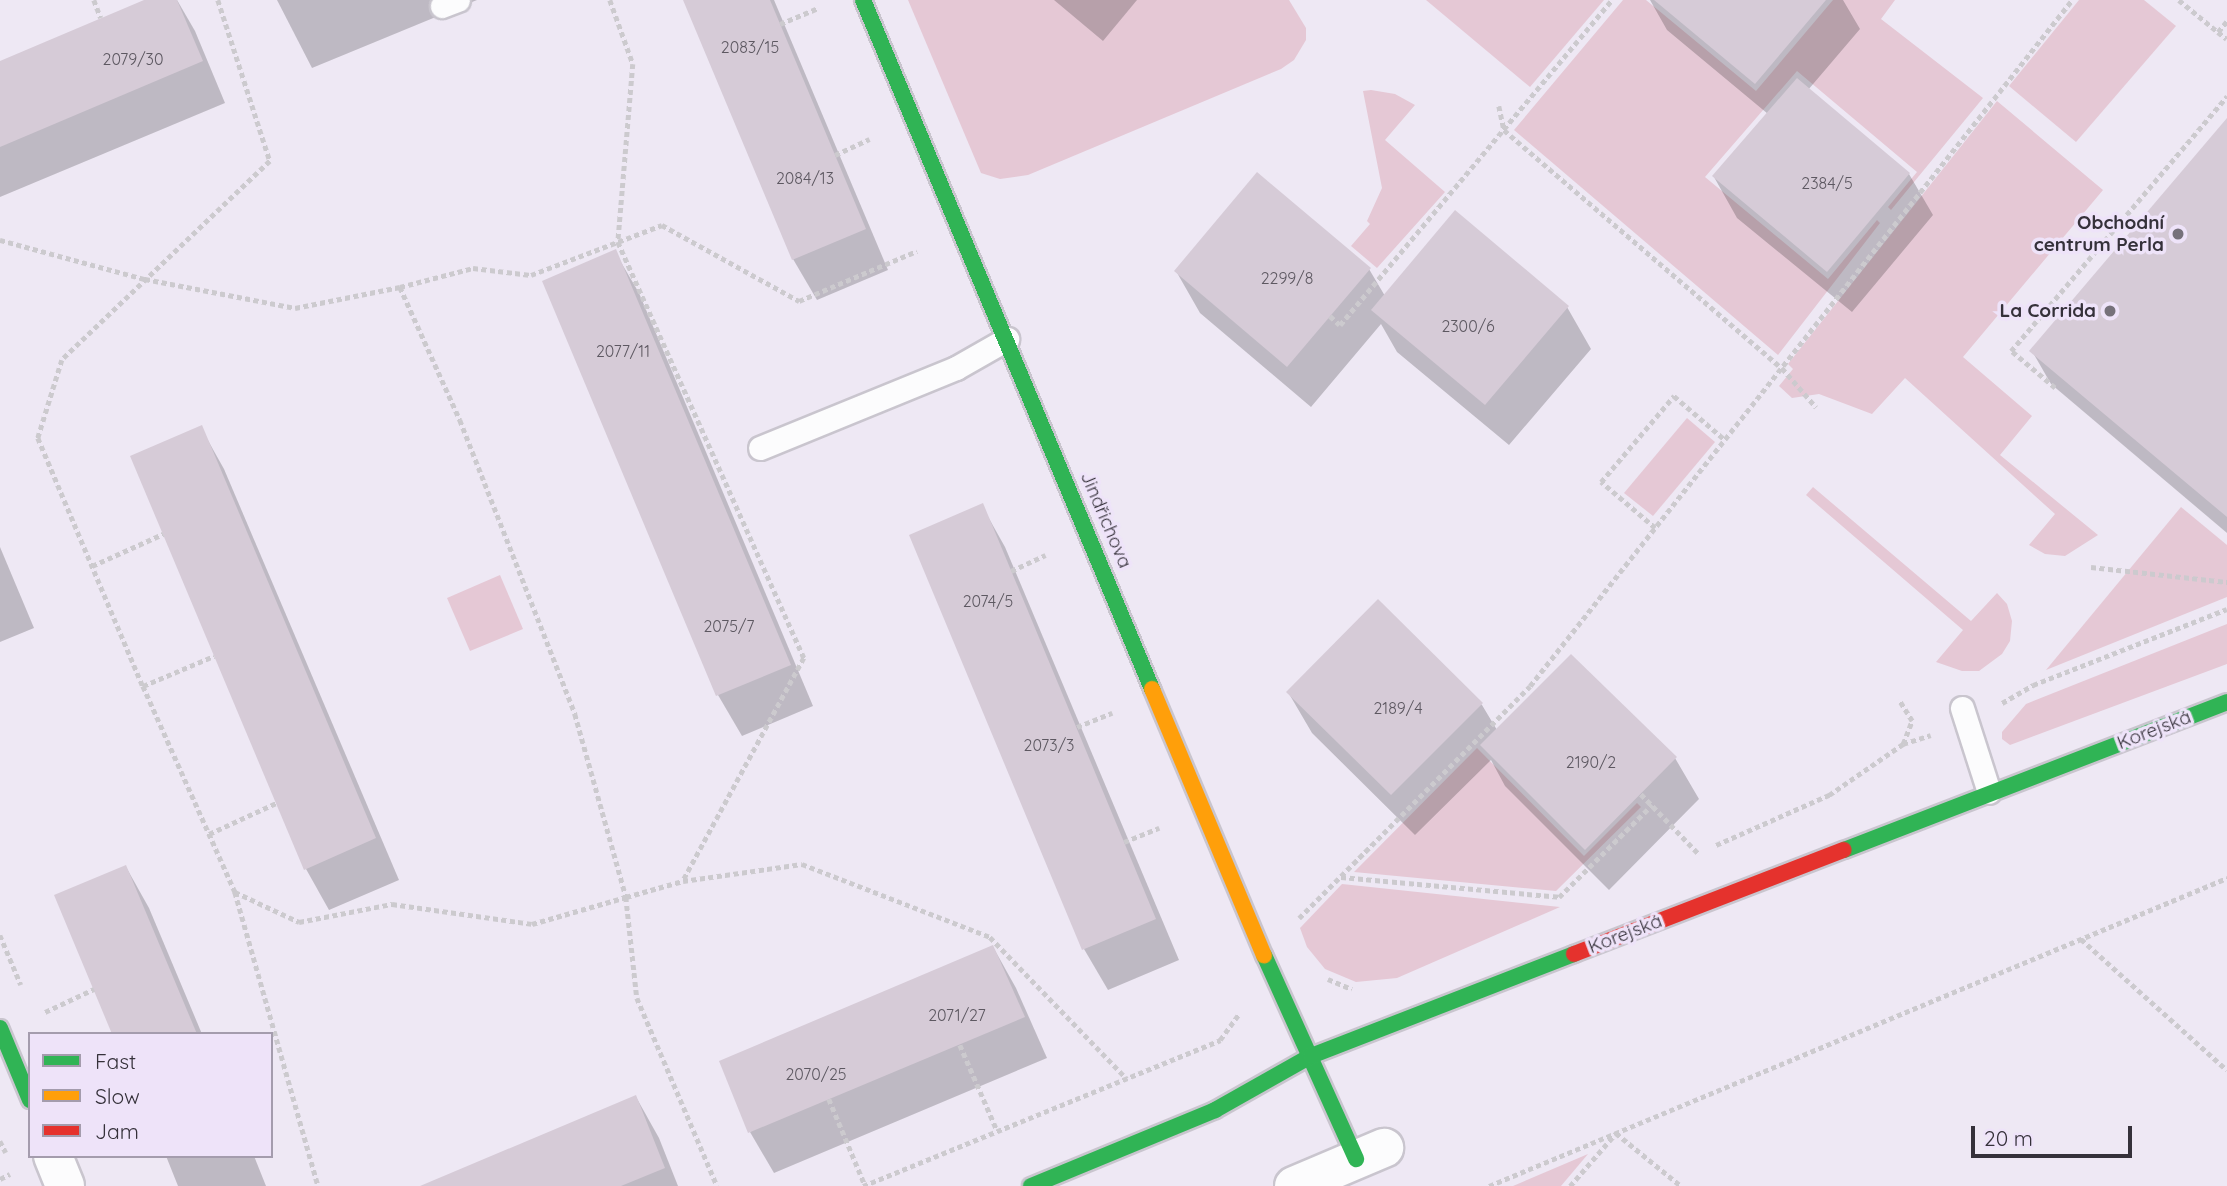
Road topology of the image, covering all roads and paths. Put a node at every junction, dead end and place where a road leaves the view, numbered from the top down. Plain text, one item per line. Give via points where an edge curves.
1 (94, 0) edge
2 (218, 0) edge
3 (610, 0) edge
4 (863, 0) edge
5 (1612, 0) edge
6 (2072, 0) edge
7 (2179, 0) edge
8 (831, 2) dead end
9 (101, 18) dead end
10 (2227, 21) edge
11 (780, 24) dead end
12 (2218, 32) junction
13 (2227, 39) edge
14 (2227, 96) edge
15 (1499, 106) dead end
16 (1504, 130) junction
17 (860, 143) dead end
18 (835, 155) dead end
19 (0, 240) edge
20 (618, 242) junction
21 (922, 248) dead end
22 (145, 279) junction
23 (400, 287) junction
24 (1330, 316) dead end
25 (1007, 339) junction
26 (1782, 368) junction
27 (2055, 388) dead end
28 (1816, 407) dead end
29 (1724, 439) junction
30 (760, 448) dead end
31 (1655, 527) junction
32 (163, 534) dead end
33 (1036, 559) dead end
34 (92, 566) junction
35 (2091, 567) dead end
36 (1011, 571) dead end
37 (2227, 582) edge
38 (2227, 609) edge
39 (214, 656) dead end
40 (143, 686) junction
41 (1899, 700) dead end
42 (2004, 702) dead end
43 (2227, 702) edge
44 (1962, 708) dead end
45 (1118, 710) dead end
46 (1077, 727) dead end
47 (1989, 792) junction
48 (1641, 794) dead end
49 (276, 803) dead end
50 (1652, 805) junction
51 (1162, 826) dead end
52 (209, 834) junction
53 (1124, 842) dead end
54 (1698, 852) junction
55 (1686, 858) dead end
56 (1341, 877) junction
57 (2227, 878) edge
58 (683, 881) junction
59 (235, 892) junction
60 (626, 897) junction
61 (1291, 926) dead end
62 (2081, 939) junction
63 (94, 989) dead end
64 (1351, 989) dead end
65 (1364, 989) dead end
66 (1241, 1003) dead end
67 (55, 1007) dead end
68 (0, 1028) edge
69 (960, 1045) dead end
70 (1311, 1056) junction
71 (2227, 1070) edge
72 (1126, 1079) junction
73 (28, 1095) edge
74 (829, 1099) dead end
75 (997, 1130) junction
76 (1615, 1133) junction
77 (1370, 1154) joint
78 (54, 1158) edge
79 (864, 1185) edge
80 (65, 1186) edge
81 (318, 1186) edge
82 (717, 1186) edge
83 (1031, 1186) edge
84 (1294, 1186) edge
85 (1489, 1186) edge
86 (1570, 1186) edge
87 (1681, 1186) edge

1 - 9 path
2 - 22 path via 270,160
3 - 20 path via 633,64
4 - 25 street, Jindřichova
5 - 16 path
6 - 26 path
7 - 12 path
8 - 11 path
10 - 12 path
12 - 13 path
14 - 27 path via 2011,351
15 - 16 path
16 - 24 path via 1340,324
16 - 26 path
17 - 18 path
19 - 22 path
20 - 21 path via 663,225 799,301
20 - 23 path via 531,275 473,268
20 - 58 path via 804,658
22 - 23 path via 295,308
22 - 34 path via 62,360 38,438
23 - 60 path via 460,420 575,714
25 - 30 lane via 956,368
25 - 70 street, Jindřichova via 1268,964
26 - 28 path
26 - 29 path
29 - 31 path
29 - 31 path via 1674,396 1601,482
31 - 56 path via 1530,686
32 - 34 path
33 - 36 path
34 - 40 path
35 - 37 path
38 - 42 path via 2033,685
39 - 40 path
40 - 52 path
41 - 54 path via 1912,721 1903,744 1829,795
43 - 47 street, Korejská
44 - 47 lane
45 - 46 path
47 - 70 street, Korejská
48 - 50 path
49 - 52 path
50 - 54 path
50 - 56 path via 1559,897
51 - 53 path
52 - 59 path
54 - 55 path
56 - 61 path
57 - 62 path
58 - 60 path
58 - 72 path via 802,864 989,937
59 - 60 path via 299,922 392,904 532,923
59 - 81 path
60 - 82 path via 637,998
62 - 71 path
62 - 76 path
63 - 67 path
64 - 65 path
66 - 72 path via 1220,1040
68 - 73 street
69 - 75 path
70 - 77 street, Jindřichova
70 - 83 street, Korejská via 1215,1110
72 - 75 path
74 - 79 path
75 - 79 path
76 - 85 path
76 - 86 path
76 - 87 path
77 - 84 street
78 - 80 street

